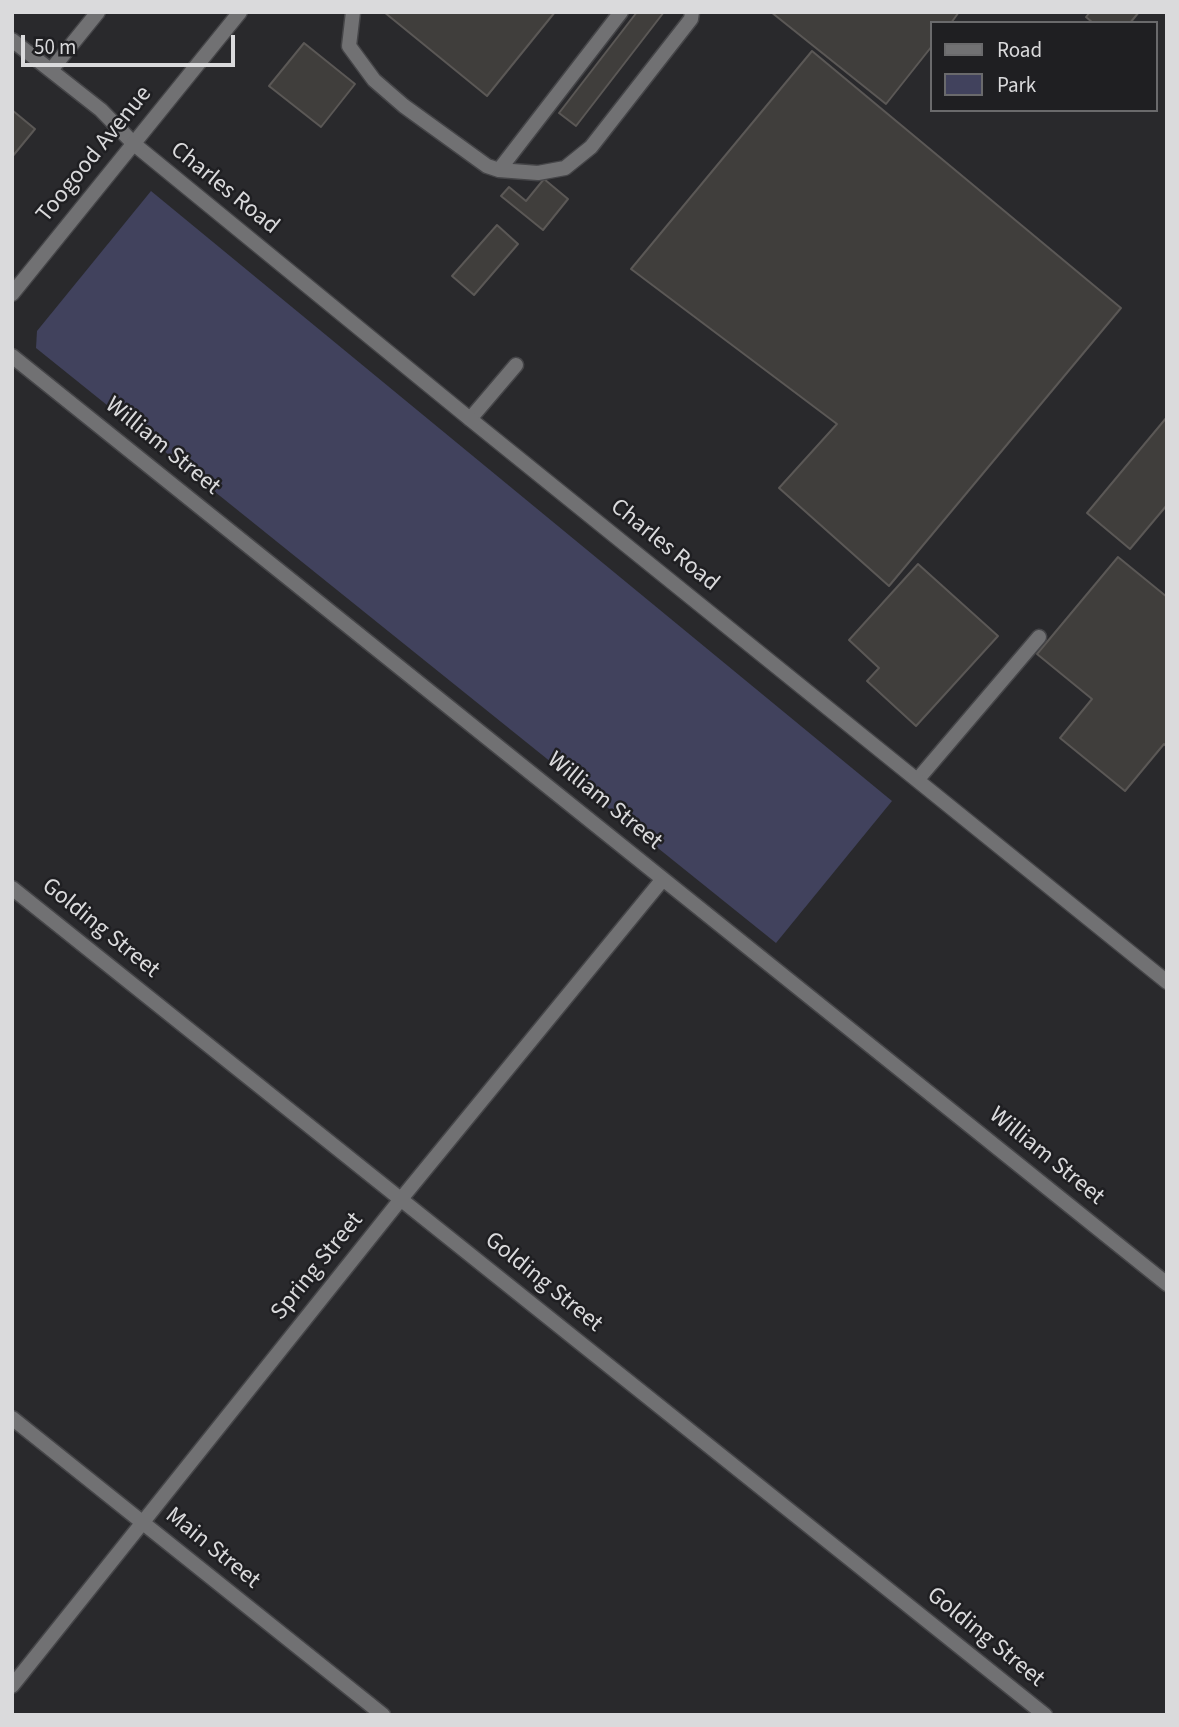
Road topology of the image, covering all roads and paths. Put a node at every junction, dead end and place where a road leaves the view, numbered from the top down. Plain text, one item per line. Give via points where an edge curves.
1 (98, 12) edge
2 (240, 12) edge
3 (353, 12) edge
4 (621, 12) edge
5 (694, 15) edge
6 (12, 40) edge
7 (51, 71) junction
8 (134, 144) junction
9 (499, 170) junction
10 (12, 294) edge
11 (12, 356) edge
12 (516, 365) dead end
13 (470, 419) junction
14 (1039, 637) dead end
15 (918, 779) junction
16 (663, 879) junction
17 (12, 888) edge
18 (1167, 982) edge
19 (401, 1199) junction
20 (1167, 1284) edge
21 (12, 1418) edge
22 (142, 1522) junction
23 (12, 1686) edge
24 (383, 1715) edge
25 (1045, 1715) edge

1 - 7 street
2 - 8 street, Toogood Avenue
3 - 9 street via 349,46 374,80 487,166
4 - 9 street
5 - 9 street via 592,147 565,167 538,173
6 - 7 street, Charles Road
7 - 8 street, Charles Road via 101,110
8 - 10 street, Toogood Avenue
8 - 13 street, Charles Road
11 - 16 street, William Street
12 - 13 street
13 - 15 street, Charles Road
14 - 15 street
15 - 18 street, Charles Road
16 - 19 street, Spring Street
16 - 20 street, William Street
17 - 19 street, Golding Street
19 - 22 street, Spring Street
19 - 25 street, Golding Street
21 - 22 street, Main Street
22 - 23 street, Spring Street
22 - 24 street, Main Street

